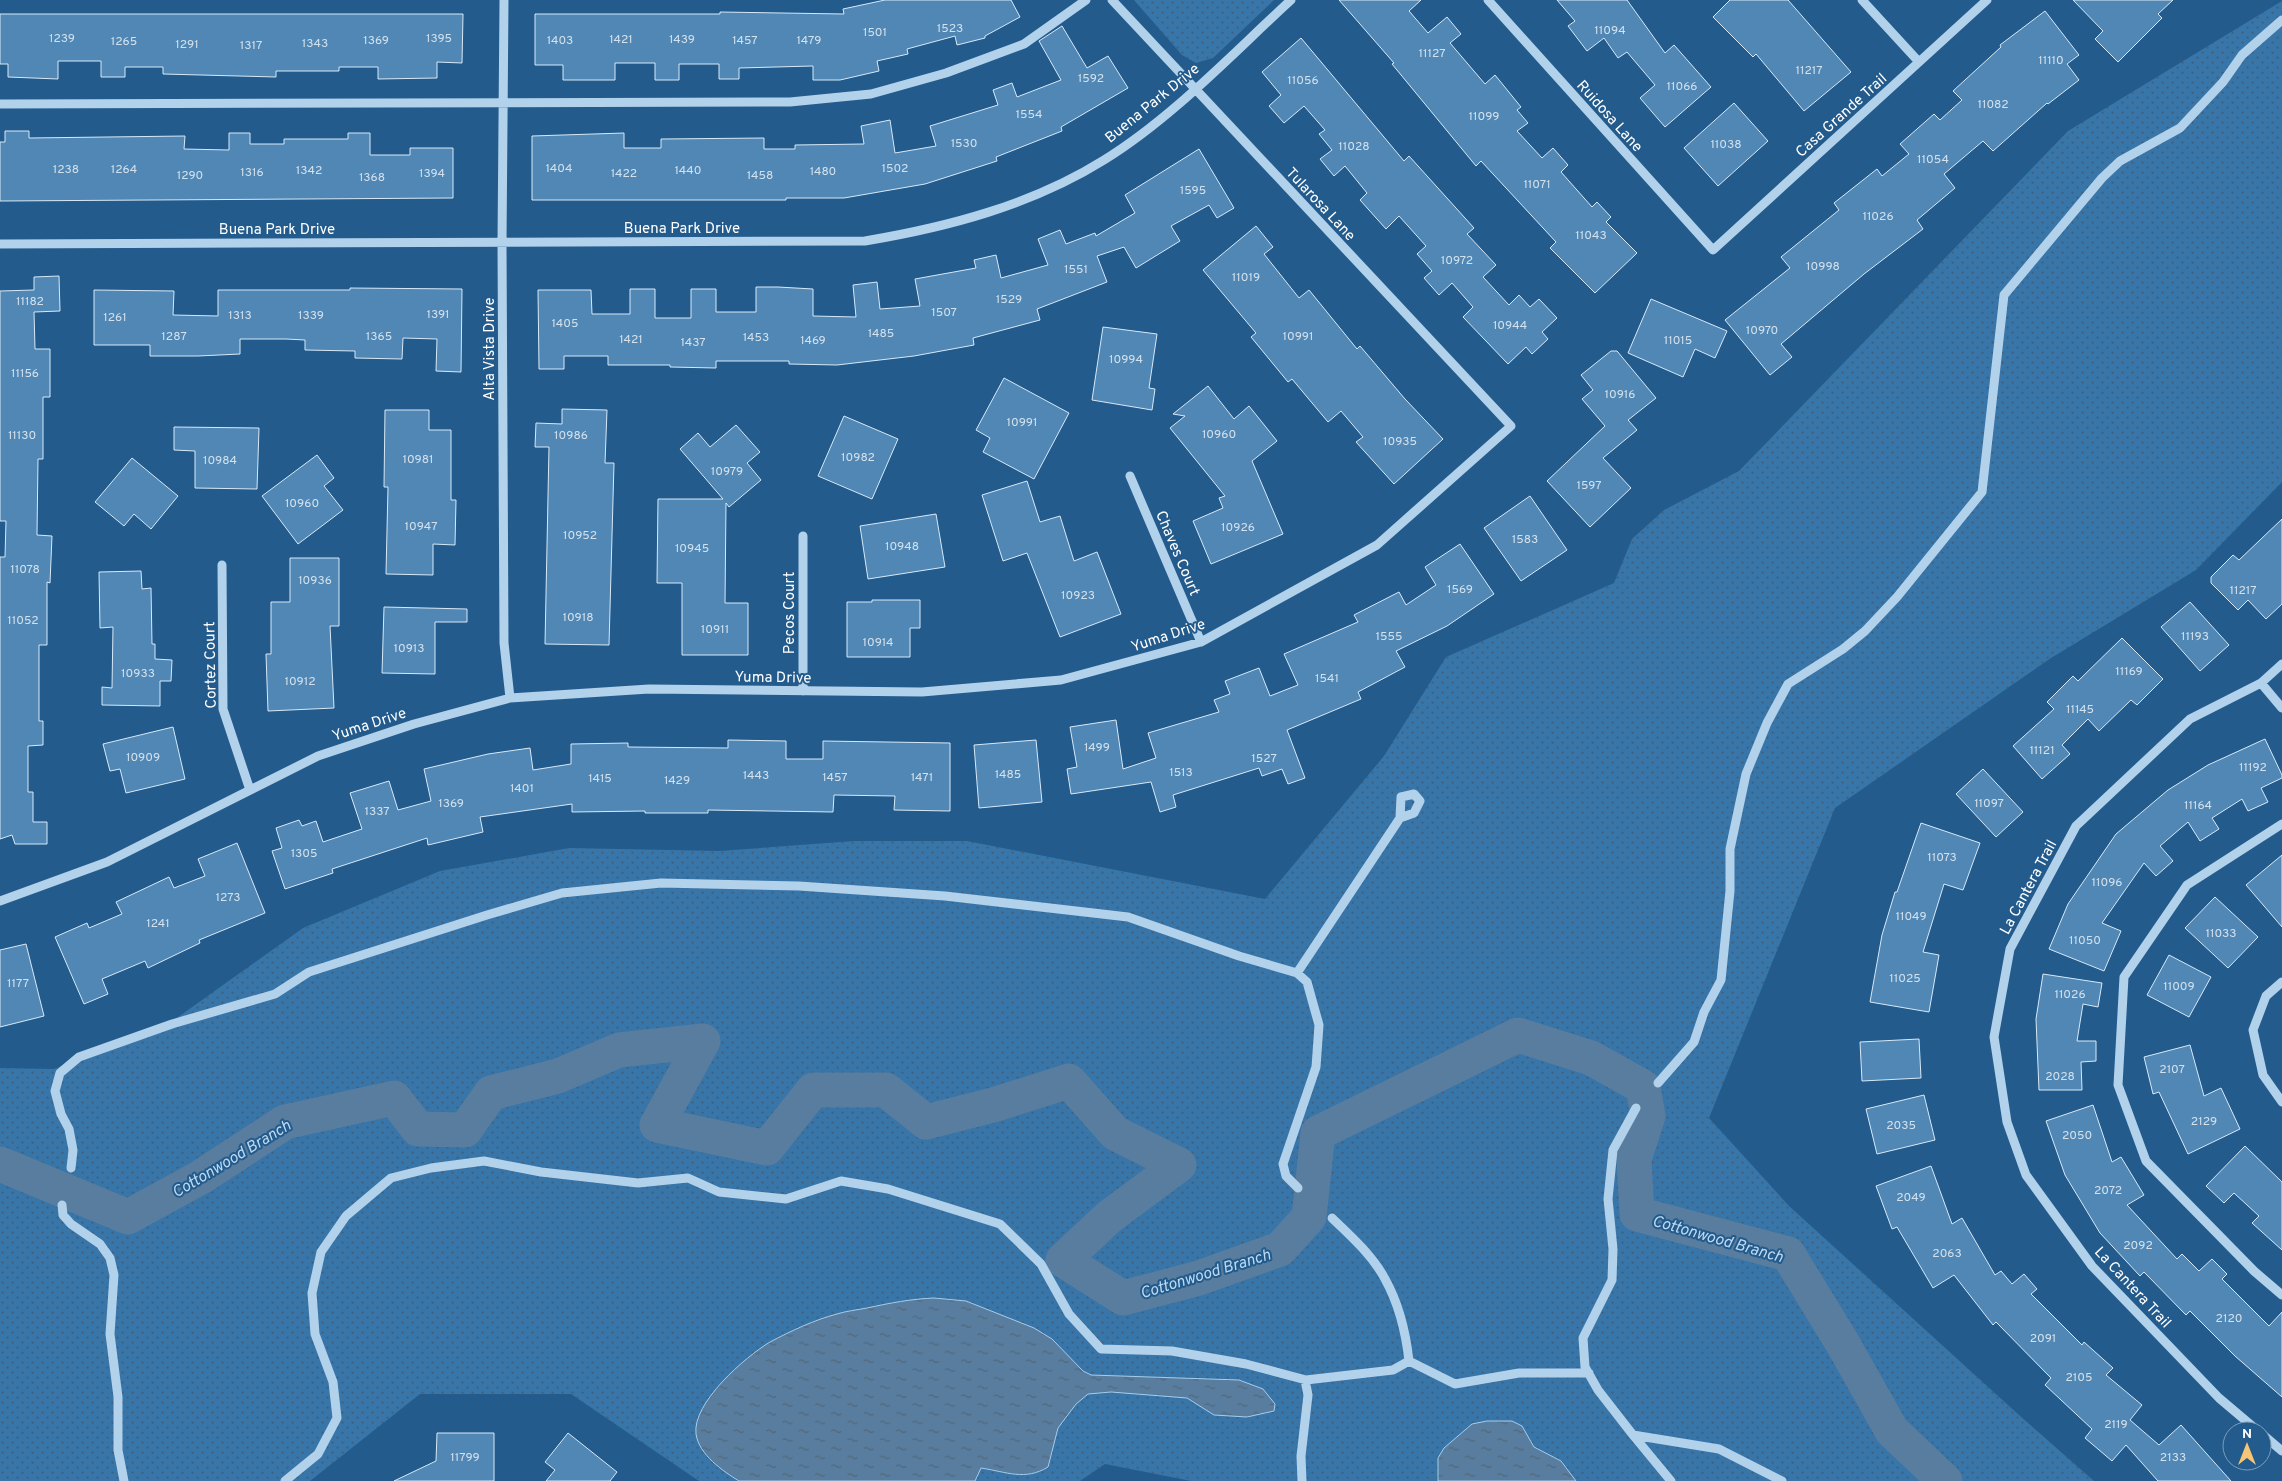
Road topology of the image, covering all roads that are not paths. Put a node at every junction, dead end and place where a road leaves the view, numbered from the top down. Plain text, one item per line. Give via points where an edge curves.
1 (504, 0) edge
2 (1086, 0) edge
3 (1112, 0) edge
4 (1291, 0) edge
5 (1488, 0) edge
6 (1862, 0) edge
7 (1987, 0) edge
8 (2282, 20) edge
9 (1919, 62) junction
10 (1194, 88) junction
11 (503, 102) junction
12 (0, 104) edge
13 (502, 242) junction
14 (0, 244) edge
15 (1713, 250) joint
16 (1511, 426) joint
17 (1130, 476) dead end
18 (803, 536) dead end
19 (222, 565) dead end
20 (1200, 642) junction
21 (2282, 664) edge
22 (2260, 683) junction
23 (803, 691) junction
24 (510, 698) junction
25 (2282, 708) edge
26 (250, 790) junction
27 (1400, 818) dead end
28 (2282, 824) edge
29 (0, 902) edge
30 (1297, 973) junction
31 (2282, 982) edge
32 (1658, 1083) dead end
33 (2282, 1102) edge
34 (1636, 1108) dead end
35 (71, 1168) dead end
36 (1298, 1188) dead end
37 (62, 1205) dead end
38 (1332, 1218) dead end
39 (2282, 1295) edge
40 (1410, 1360) junction
41 (1589, 1373) junction
42 (1305, 1380) junction
43 (2246, 1421) edge
44 (1632, 1435) junction
45 (2272, 1442) edge
46 (2282, 1451) edge
47 (124, 1481) edge
48 (285, 1481) edge
49 (1302, 1481) edge
50 (1671, 1481) edge
51 (1782, 1481) edge

1 - 11 street, Alta Vista Drive
2 - 11 street via 1024,44 946,73 871,94 790,102
3 - 10 street, Tularosa Lane
4 - 10 street, Buena Park Drive
5 - 15 street, Ruidosa Lane
6 - 9 street
7 - 9 street, Casa Grande Trail
8 - 32 street via 2242,55 2224,82 2180,128 2120,161 2102,178 2004,295 1982,492 1865,632 1788,684 1767,723 1746,774 1730,849 1730,890 1721,980 1704,1012 1694,1042
9 - 15 street, Casa Grande Trail
10 - 13 street, Buena Park Drive via 1151,126 1104,160 1063,182 985,213 922,231 865,241
10 - 16 street, Tularosa Lane
11 - 12 street
11 - 13 street, Alta Vista Drive
13 - 14 street, Buena Park Drive
13 - 24 street, Alta Vista Drive via 504,643
16 - 20 street, Yuma Drive via 1377,545
17 - 20 street, Chaves Court
18 - 23 street, Pecos Court
19 - 26 street, Cortez Court via 223,709
20 - 23 street, Yuma Drive via 1061,680 922,692
21 - 22 street, La Cantera Trail
22 - 25 street
22 - 43 street, La Cantera Trail via 2190,719 2076,826 2010,949 1994,1037 2007,1122 2026,1175 2092,1266 2219,1398
23 - 24 street, Yuma Drive via 649,689
24 - 26 street, Yuma Drive via 414,724 318,756
26 - 29 street, Yuma Drive via 107,862
27 - 30 street
28 - 39 street via 2187,885 2124,977 2118,1085 2146,1161
30 - 35 street via 1128,917 945,896 799,886 661,882 562,893 309,972 275,994 172,1024 79,1057 60,1073 55,1091 69,1129 73,1150
30 - 36 street via 1307,982 1319,1025 1316,1067 1283,1164 1286,1176
31 - 33 street via 2266,996 2254,1030 2263,1075
34 - 41 street via 1613,1150 1608,1199 1613,1249 1612,1280 1583,1338
37 - 47 street via 63,1215 71,1224 100,1244 110,1258 114,1275 110,1334 118,1397 118,1450
38 - 40 street via 1358,1244 1385,1279 1405,1333
40 - 41 street via 1456,1384 1519,1373
40 - 42 street via 1393,1370
41 - 44 street
42 - 48 street via 1246,1364 1172,1351 1101,1349 1069,1314 1041,1264 1000,1224 888,1189 842,1181 786,1199 719,1192 688,1178 638,1183 541,1172 484,1161 431,1168 391,1178 346,1216 321,1252 312,1293 315,1334 333,1382 337,1418 318,1454
42 - 49 street via 1308,1395 1301,1456
44 - 50 street
44 - 51 street via 1719,1449
45 - 46 street

